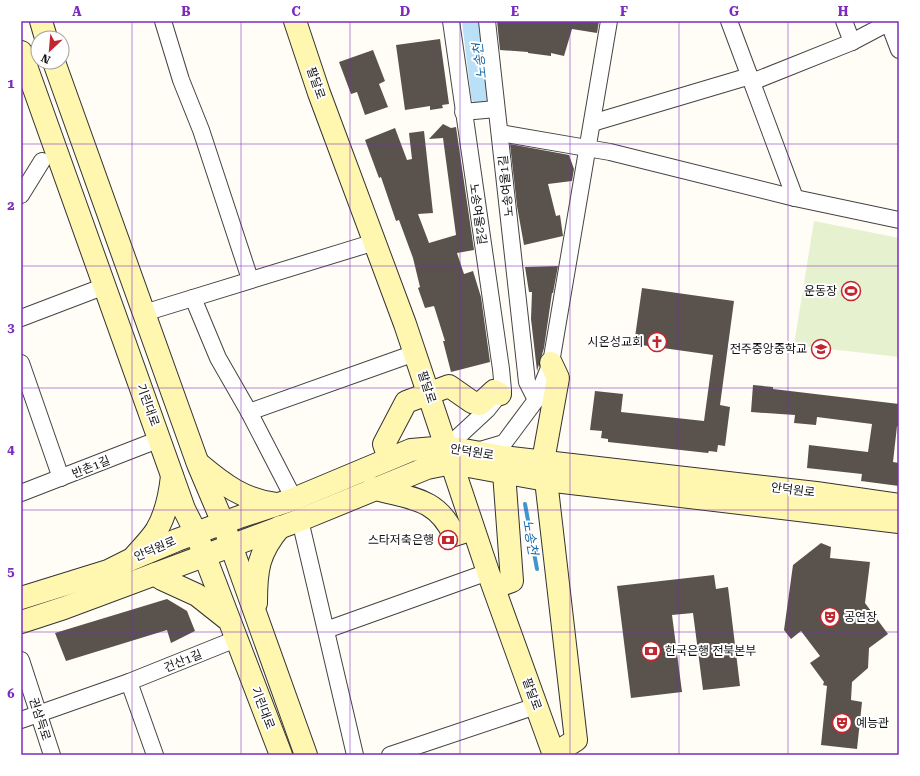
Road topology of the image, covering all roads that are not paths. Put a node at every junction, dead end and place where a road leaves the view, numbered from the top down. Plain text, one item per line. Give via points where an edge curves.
1 (163, 21) edge
2 (295, 21) edge
3 (451, 21) edge
4 (487, 21) edge
5 (609, 21) edge
6 (729, 21) edge
7 (844, 21) edge
8 (892, 23) edge
9 (852, 42) junction
10 (899, 50) edge
11 (21, 52) edge
12 (57, 70) edge
13 (751, 79) junction
14 (496, 109) junction
15 (463, 112) junction
16 (592, 123) junction
17 (500, 133) junction
18 (588, 147) junction
19 (42, 161) dead end
20 (21, 196) edge
21 (796, 198) junction
22 (899, 220) edge
23 (375, 242) junction
24 (250, 279) junction
25 (105, 286) junction
26 (193, 298) junction
27 (144, 313) junction
28 (21, 318) edge
29 (523, 351) junction
30 (415, 353) junction
31 (21, 363) edge
32 (551, 363) junction
33 (501, 369) junction
34 (429, 393) junction
35 (500, 394) junction
36 (536, 400) junction
37 (249, 412) junction
38 (160, 439) junction
39 (450, 455) junction
40 (503, 457) junction
41 (390, 458) junction
42 (198, 464) junction
43 (545, 470) junction
44 (172, 475) junction
45 (62, 478) junction
46 (373, 488) junction
47 (21, 493) edge
48 (899, 505) edge
49 (290, 508) junction
50 (899, 522) edge
51 (222, 523) junction
52 (280, 527) junction
53 (473, 529) junction
54 (196, 533) junction
55 (230, 545) junction
56 (204, 555) junction
57 (134, 558) junction
58 (155, 574) junction
59 (491, 580) junction
60 (21, 598) edge
61 (256, 616) junction
62 (21, 622) edge
63 (326, 630) junction
64 (233, 631) junction
65 (21, 660) edge
66 (129, 682) junction
67 (536, 706) junction
68 (39, 714) junction
69 (21, 720) edge
70 (432, 749) edge
71 (52, 755) edge
72 (155, 755) edge
73 (281, 755) edge
74 (306, 755) edge
75 (355, 755) edge
76 (390, 755) edge
77 (554, 755) edge

1 - 24 street
2 - 23 street, 팔달로
3 - 15 street, 노송여울2길
4 - 14 street, 노송여울1길
5 - 16 street
6 - 13 street
7 - 9 street
8 - 9 street
8 - 10 street
9 - 13 street
11 - 25 street, 기린대로
12 - 27 street, 기린대로
13 - 16 street
13 - 21 street
14 - 15 street
14 - 17 street, 노송여울1길
15 - 33 street, 노송여울2길
16 - 18 street
17 - 18 street
17 - 29 street, 노송여울1길
18 - 21 street
18 - 32 street
19 - 20 street
21 - 22 street
23 - 24 street
23 - 30 street, 팔달로
24 - 26 street
25 - 28 street
25 - 38 street, 기린대로
26 - 27 street
26 - 37 street via 218,358
27 - 42 street, 기린대로
29 - 33 street via 516,371 508,372
29 - 36 street, 노송여울1길 via 527,382
30 - 34 street, 팔달로
30 - 37 street
31 - 45 street
32 - 36 street
32 - 43 street via 558,378
33 - 35 street, 노송여울2길
34 - 35 street via 449,386 472,402 480,404 494,391
34 - 39 street, 팔달로
34 - 41 street via 406,402 384,444
35 - 39 street
36 - 40 street
37 - 49 street
38 - 44 street, 기린대로
38 - 45 street, 반촌1길
39 - 40 street, 안덕원로
39 - 40 street, 안덕원로 via 474,452
39 - 41 street, 안덕원로 via 412,450
39 - 46 street via 428,468
39 - 53 street, 팔달로
40 - 43 street, 안덕원로
40 - 59 street via 512,581
41 - 49 street, 안덕원로
42 - 49 street via 220,482 257,501
42 - 51 street, 기린대로
43 - 48 street, 안덕원로 via 608,470 816,493
43 - 50 street, 안덕원로
43 - 77 street via 576,740
44 - 54 street, 기린대로
44 - 57 street via 168,501 156,531
45 - 47 street, 반촌1길
46 - 49 street
46 - 53 street via 420,499 437,511 454,535
49 - 51 street, 안덕원로
49 - 52 street, 안덕원로
49 - 63 street
51 - 54 street, 안덕원로
51 - 55 street, 기린대로
52 - 55 street, 안덕원로
52 - 61 street via 270,539 256,573
53 - 59 street, 팔달로
54 - 56 street, 기린대로
54 - 57 street, 안덕원로
55 - 56 street, 안덕원로
55 - 61 street, 기린대로
56 - 58 street, 안덕원로
56 - 64 street, 기린대로
57 - 60 street, 안덕원로 via 108,572
58 - 62 street, 안덕원로
58 - 64 street via 197,595 218,610
59 - 63 street
59 - 67 street, 팔달로
61 - 74 street, 기린대로
63 - 75 street
64 - 66 street, 건산1길
64 - 73 street, 기린대로
65 - 68 street, 권삼득로
66 - 68 street, 건산1길
66 - 72 street
67 - 70 street
67 - 77 street, 팔달로
68 - 69 street, 건산1길
68 - 71 street, 권삼득로
70 - 76 street

